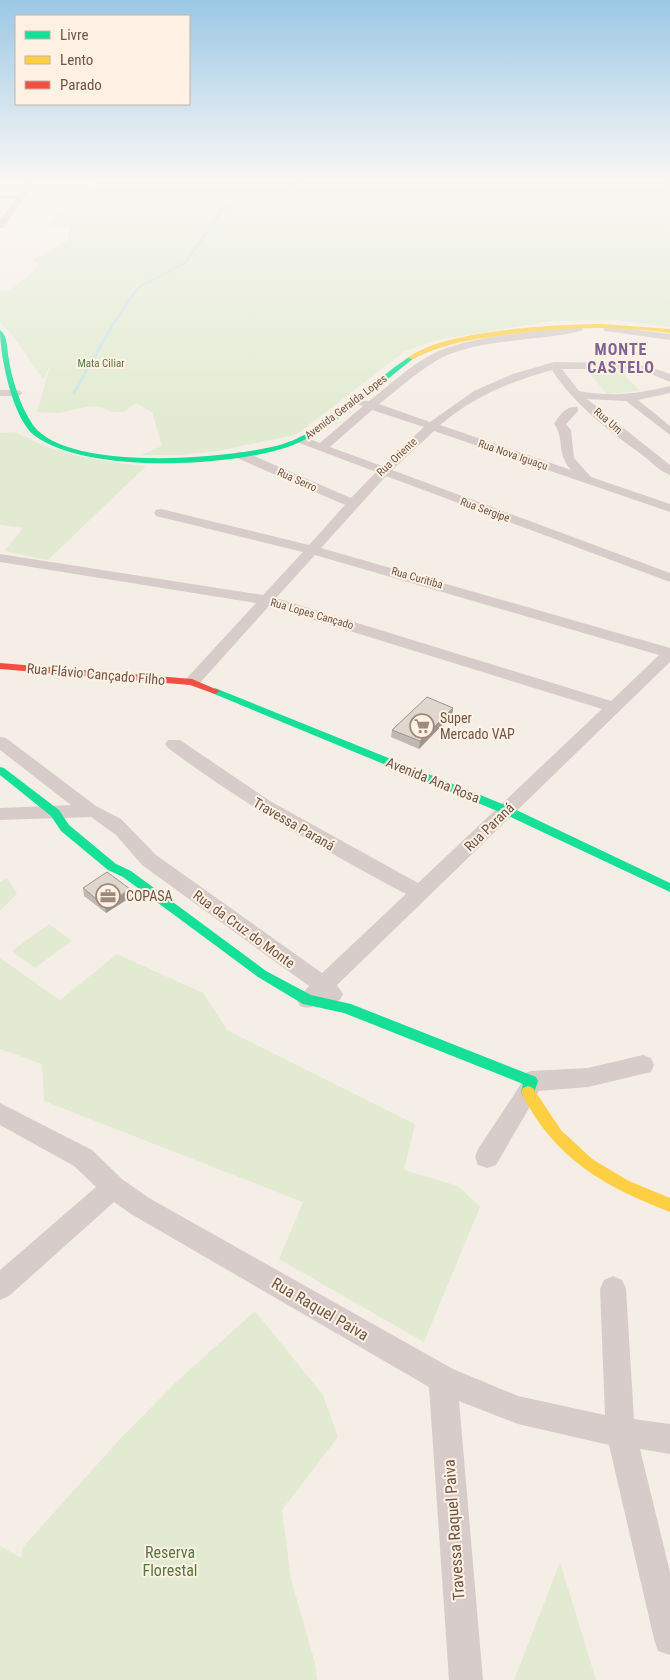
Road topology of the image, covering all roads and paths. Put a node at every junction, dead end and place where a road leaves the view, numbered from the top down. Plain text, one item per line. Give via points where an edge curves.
1 (670, 331) edge
2 (1, 336) edge
3 (670, 337) edge
4 (554, 365) junction
5 (670, 379) edge
6 (670, 389) edge
7 (0, 393) edge
8 (18, 393) junction
9 (578, 394) junction
10 (630, 399) junction
11 (357, 401) junction
12 (371, 406) junction
13 (574, 409) dead end
14 (430, 427) junction
15 (670, 432) edge
16 (302, 440) junction
17 (322, 447) junction
18 (241, 455) junction
19 (670, 470) edge
20 (381, 471) junction
21 (587, 480) junction
22 (352, 504) junction
23 (670, 508) edge
24 (161, 512) dead end
25 (312, 549) junction
26 (0, 558) edge
27 (670, 578) edge
28 (265, 600) junction
29 (670, 653) edge
30 (0, 666) edge
31 (192, 682) junction
32 (614, 707) junction
33 (0, 742) edge
34 (174, 744) dead end
35 (0, 770) edge
36 (90, 810) junction
37 (506, 810) junction
38 (55, 813) junction
39 (0, 814) edge
40 (670, 888) edge
41 (420, 893) junction
42 (316, 993) junction
43 (346, 1008) joint
44 (643, 1065) dead end
45 (529, 1087) junction
46 (0, 1113) edge
47 (487, 1157) dead end
48 (113, 1187) junction
49 (670, 1205) edge
50 (0, 1287) edge
51 (613, 1289) dead end
52 (443, 1379) junction
53 (620, 1432) junction
54 (670, 1439) edge
55 (670, 1639) edge
56 (466, 1680) edge

1 - 11 main road, Avenida Geralda Lopes via 627,325 570,324 465,339 414,355
2 - 8 main road, Avenida Geralda Lopes
3 - 12 street, Avenida Geralda Lopes via 616,329 582,329 469,346 423,364
4 - 5 street, Rua Oriente via 612,364 655,371
4 - 9 street, Rua Um via 562,379
4 - 14 street, Rua Oriente via 528,371 488,388
6 - 10 street
7 - 8 street
8 - 18 main road, Avenida Geralda Lopes via 35,432 62,447 109,458 147,461
9 - 10 street
9 - 19 street, Rua Um
10 - 15 street
11 - 12 street, Rua Nova Iguaçu
11 - 16 main road, Avenida Geralda Lopes
12 - 14 street, Rua Nova Iguaçu
12 - 17 street, Avenida Geralda Lopes
13 - 21 street via 560,424 565,430 568,459
14 - 20 street, Rua Oriente
14 - 21 street, Rua Nova Iguaçu
16 - 17 street, Rua Sergipe
16 - 18 main road, Avenida Geralda Lopes
17 - 20 street, Rua Sergipe
18 - 22 street, Rua Serro
20 - 22 street, Rua Oriente
20 - 27 street, Rua Sergipe
21 - 23 street, Rua Nova Iguaçu
22 - 25 street, Rua Oriente
24 - 25 street, Rua Curitiba
25 - 28 street, Rua Oriente
25 - 29 street, Rua Curitiba
26 - 28 street, Rua Lopes Cançado
28 - 31 street, Rua Oriente
28 - 32 street, Rua Lopes Cançado
29 - 32 street, Rua Paraná
30 - 31 main road, Rua Flávio Cançado Filho
31 - 37 main road, Avenida Ana Rosa
32 - 37 street, Rua Paraná
33 - 36 street, Rua da Cruz do Monte
34 - 41 street, Travessa Paraná via 226,784 262,806
35 - 38 main road, Rua da Cruz do Monte
36 - 38 street
36 - 42 street, Rua da Cruz do Monte via 101,813 141,848 149,860
37 - 40 main road, Avenida Ana Rosa
37 - 41 street, Rua Paraná
38 - 39 street
38 - 42 main road, Rua da Cruz do Monte via 65,828 112,867 127,874 262,974
41 - 42 street, Rua Paraná
42 - 43 street, Rua da Cruz do Monte
43 - 45 main road, Rua da Cruz do Monte
44 - 45 street via 588,1079
45 - 47 street
45 - 49 main road via 554,1135 572,1155 600,1175
46 - 48 street, Rua Raquel Paiva via 84,1158
48 - 50 street
48 - 52 street, Rua Raquel Paiva via 179,1229
51 - 53 street
52 - 53 street, Rua Raquel Paiva via 518,1410
52 - 56 street, Travessa Raquel Paiva
53 - 54 street, Rua Raquel Paiva
53 - 55 street

